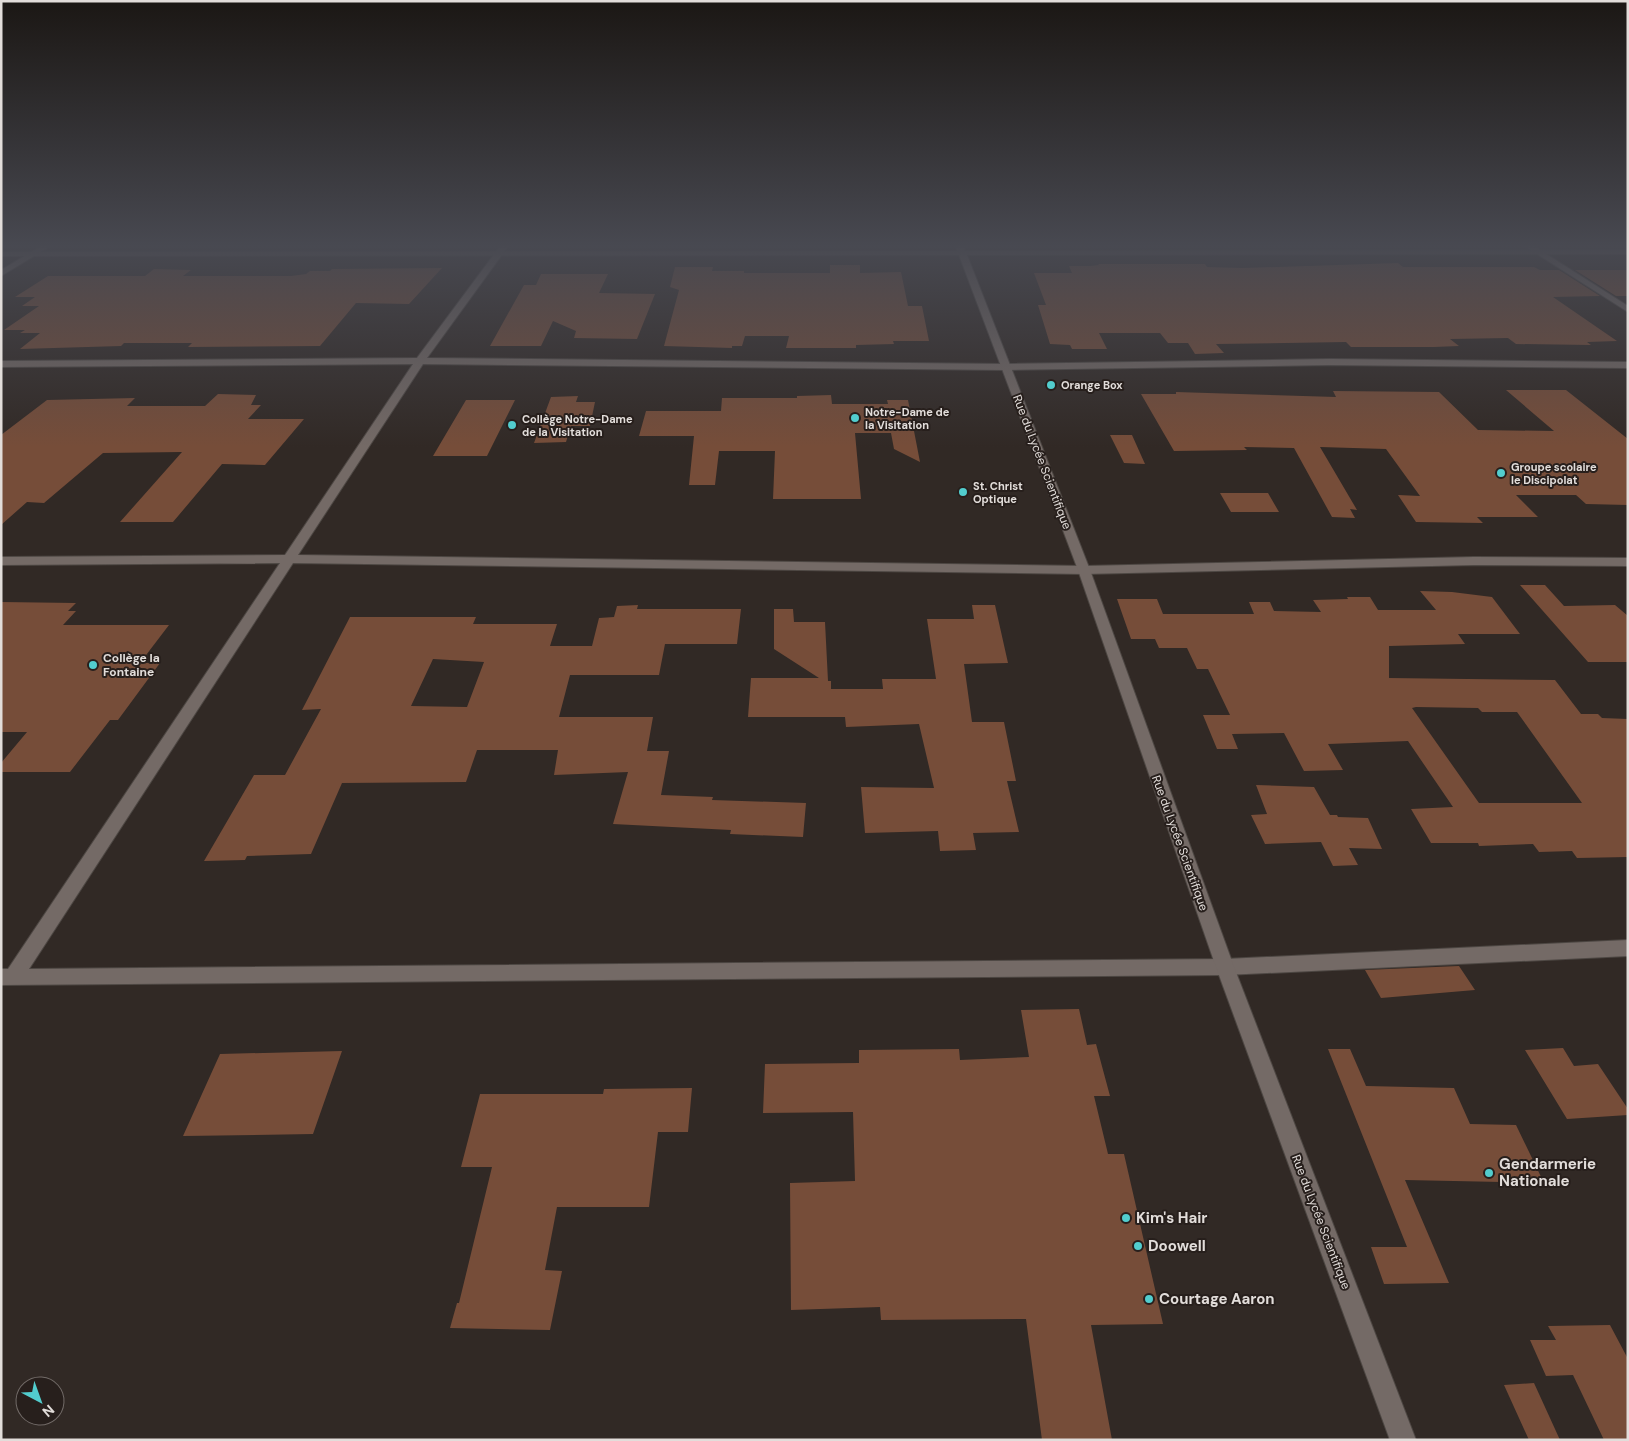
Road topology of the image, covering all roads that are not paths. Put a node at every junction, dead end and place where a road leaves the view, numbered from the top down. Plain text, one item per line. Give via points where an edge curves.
1 (456, 312) edge
2 (985, 312) edge
3 (420, 361) junction
4 (1, 364) edge
5 (1628, 364) edge
6 (1005, 367) junction
7 (288, 559) junction
8 (1, 561) edge
9 (1628, 562) edge
10 (1084, 570) junction
11 (1628, 948) edge
12 (1225, 967) junction
13 (7, 977) edge
14 (1404, 1440) edge

1 - 3 street
2 - 6 street, Rue du Lycée Scientifique
3 - 4 street
3 - 6 street
3 - 7 street
5 - 6 street via 1329,362
6 - 10 street, Rue du Lycée Scientifique
7 - 8 street
7 - 10 street
7 - 13 street
9 - 10 street via 1474,561
10 - 12 street, Rue du Lycée Scientifique
11 - 12 street
12 - 13 street
12 - 14 street, Rue du Lycée Scientifique

